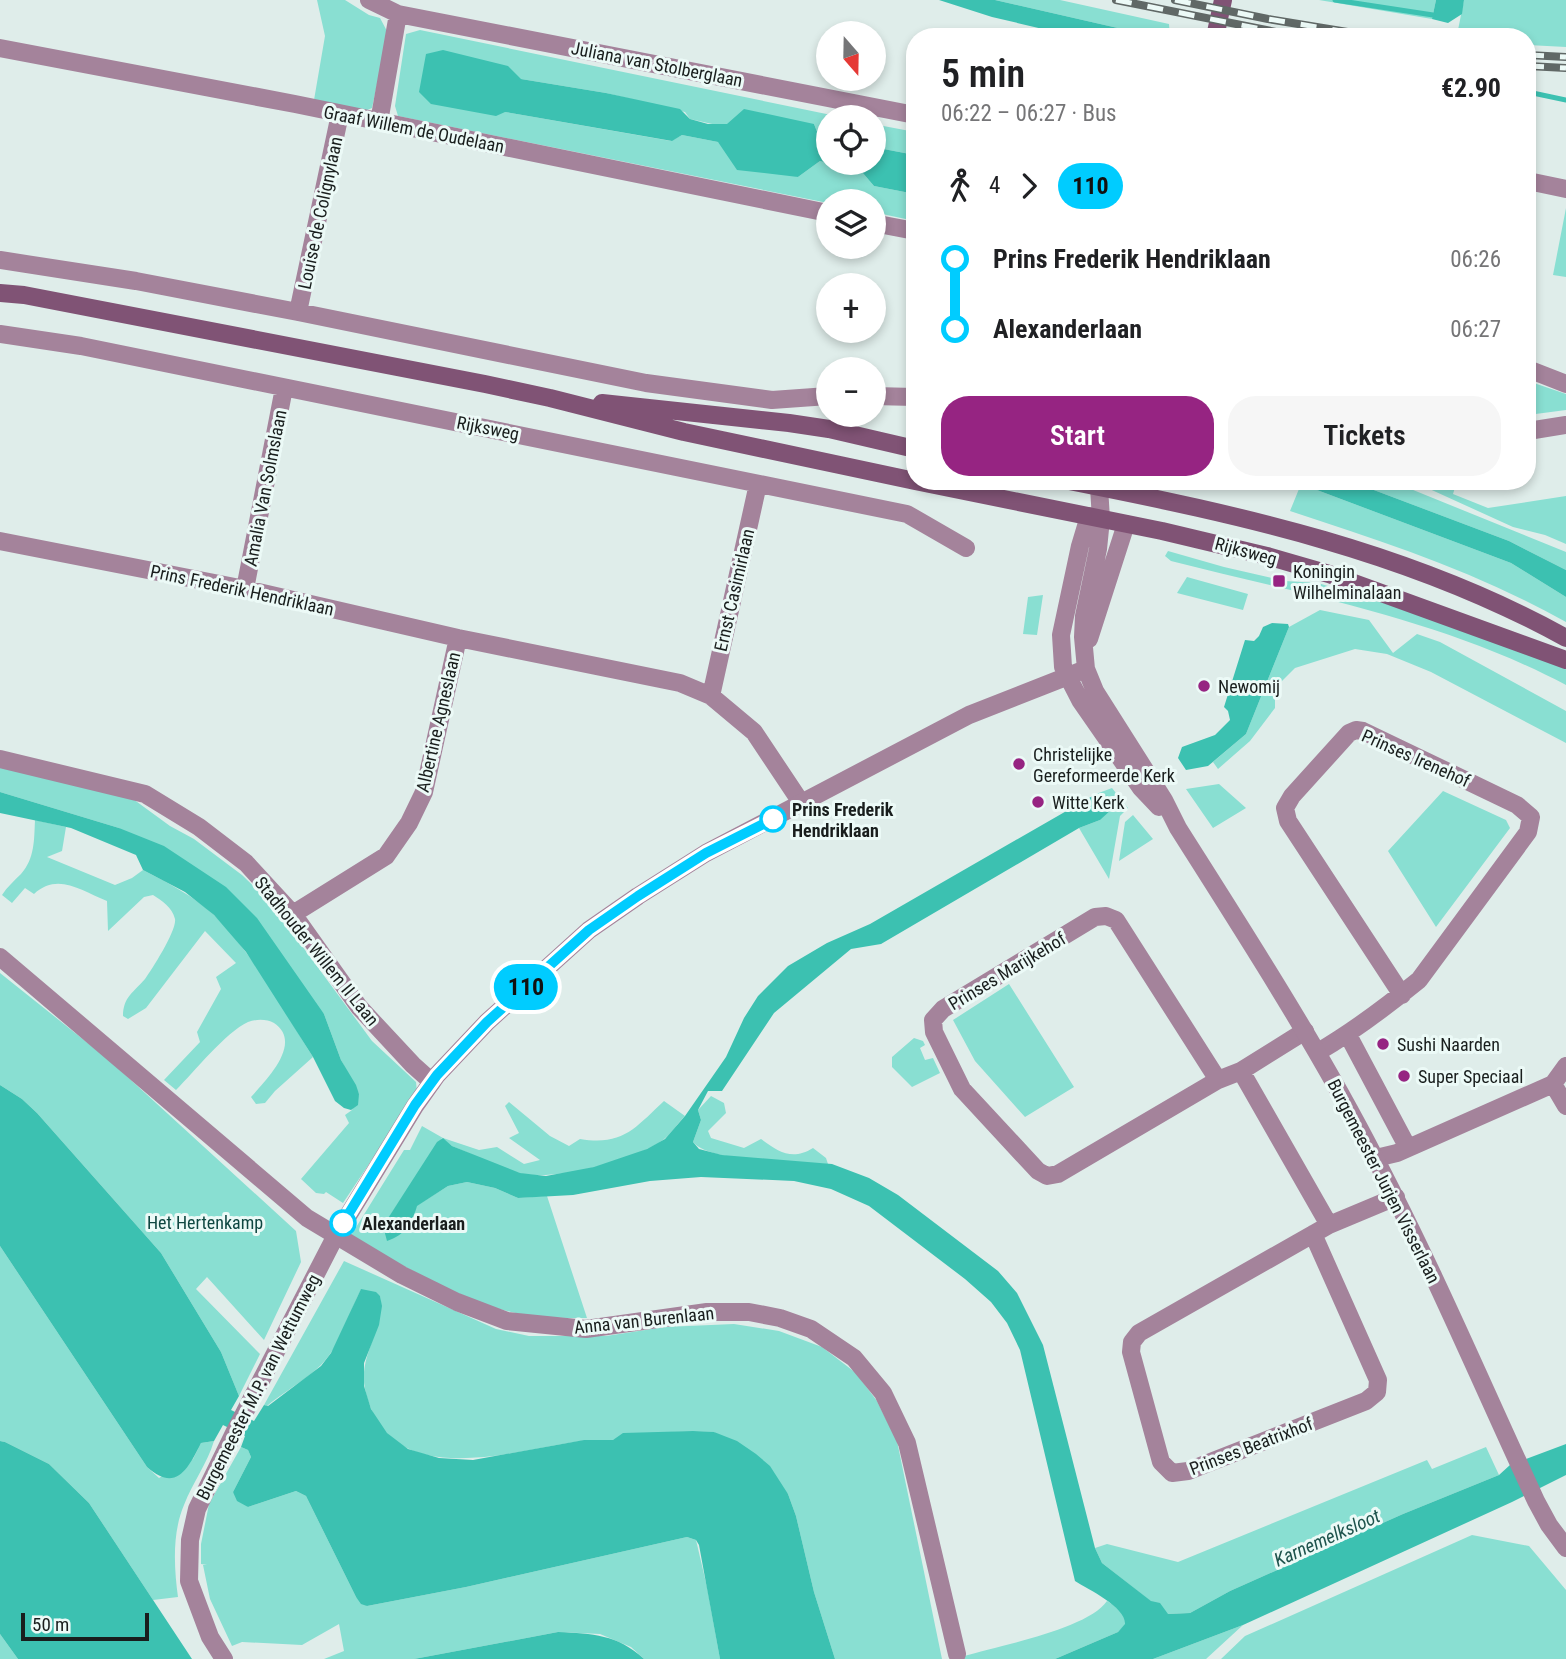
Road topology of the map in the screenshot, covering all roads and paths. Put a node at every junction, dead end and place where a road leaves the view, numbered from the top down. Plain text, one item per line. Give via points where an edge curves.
1 (369, 0) edge
2 (1212, 0) edge
3 (1223, 0) edge
4 (398, 14) junction
5 (1207, 28) edge
6 (1217, 28) edge
7 (0, 48) edge
8 (340, 114) junction
9 (906, 114) edge
10 (379, 122) junction
11 (1536, 183) edge
12 (1566, 189) edge
13 (816, 211) edge
14 (886, 225) edge
15 (906, 229) edge
16 (0, 260) edge
17 (0, 293) edge
18 (299, 312) junction
19 (0, 334) edge
20 (1536, 372) edge
21 (1566, 384) edge
22 (284, 388) junction
23 (886, 396) edge
24 (816, 397) edge
25 (906, 397) edge
26 (550, 398) junction
27 (1566, 425) edge
28 (1536, 430) edge
29 (906, 447) edge
30 (906, 479) edge
31 (758, 484) junction
32 (960, 490) edge
33 (1099, 490) edge
34 (1134, 490) edge
35 (1142, 490) edge
36 (1095, 517) junction
37 (1126, 524) junction
38 (0, 541) edge
39 (966, 548) dead end
40 (245, 589) junction
41 (457, 638) junction
42 (1566, 638) edge
43 (1566, 660) edge
44 (1086, 662) junction
45 (1066, 677) junction
46 (711, 696) junction
47 (0, 760) edge
48 (802, 804) junction
49 (1178, 828) junction
50 (293, 914) junction
51 (0, 957) edge
52 (1402, 995) junction
53 (1305, 1031) junction
54 (1348, 1035) junction
55 (1318, 1052) junction
56 (1566, 1066) edge
57 (1241, 1070) junction
58 (1218, 1080) junction
59 (432, 1082) junction
60 (1553, 1084) junction
61 (1566, 1106) edge
62 (1408, 1148) junction
63 (1376, 1158) junction
64 (1396, 1197) junction
65 (1321, 1229) junction
66 (335, 1237) junction
67 (1566, 1548) edge
68 (957, 1654) dead end
69 (224, 1659) edge

1 - 4 street, Juliana van Stolberglaan
2 - 5 main road
3 - 6 main road
4 - 9 street, Juliana van Stolberglaan
4 - 10 street
7 - 8 street, Graaf Willem de Oudelaan
8 - 10 street, Graaf Willem de Oudelaan
8 - 18 street, Louise de Colignylaan
10 - 13 street, Graaf Willem de Oudelaan
11 - 12 street
14 - 15 street
16 - 18 street
17 - 26 main road, Rijksweg
18 - 24 street via 646,383 772,400
19 - 22 street, Rijksweg
20 - 21 street
22 - 31 street, Rijksweg
22 - 40 street, Amalia Van Solmslaan
23 - 25 street
26 - 29 main road, Rijksweg via 789,423
26 - 30 main road, Rijksweg
27 - 28 street
31 - 39 street, Rijksweg via 907,514
31 - 46 street, Ernst Casimirlaan
32 - 36 main road, Rijksweg
33 - 36 main road
34 - 37 main road
35 - 42 main road, Rijksweg via 1358,550 1480,596
36 - 37 main road, Rijksweg
36 - 44 street via 1098,550 1084,616
36 - 45 street via 1080,546 1061,635
37 - 43 main road, Rijksweg via 1329,574
37 - 44 street
38 - 40 street, Prins Frederik Hendriklaan
40 - 41 street, Prins Frederik Hendriklaan
41 - 46 street, Prins Frederik Hendriklaan via 680,683
41 - 50 street, Albertine Agneslaan via 425,792 409,823 386,856
44 - 45 street
44 - 49 street, Burgemeester Jurjen Visserlaan via 1095,691
45 - 48 street via 969,715
45 - 49 street, Burgemeester Jurjen Visserlaan via 1141,788
46 - 48 street, Prins Frederik Hendriklaan via 754,732
47 - 50 street, Stadhouder Willem II Laan via 145,794 246,863
48 - 59 street via 706,853 589,930 487,1022
49 - 53 street, Burgemeester Jurjen Visserlaan
50 - 59 street, Stadhouder Willem II Laan via 359,1007
51 - 66 street
52 - 52 street, Prinses Irenehof via 1419,980 1528,832 1531,817 1517,805 1356,730 1285,808 1288,821
52 - 54 street, Prinses Irenehof
53 - 55 street, Burgemeester Jurjen Visserlaan
53 - 57 street, Prinses Marijkehof
54 - 55 street, Prinses Irenehof
54 - 62 street, Burgemeester Jurjen Visserlaan
55 - 63 street, Burgemeester Jurjen Visserlaan
56 - 60 street
57 - 58 street, Prinses Marijkehof
57 - 65 street, Prinses Beatrixhof via 1281,1141
58 - 58 street, Prinses Marijkehof via 1058,1174 1047,1176 962,1089 934,1032 933,1020 943,1009 1095,917 1106,916 1116,920
59 - 66 street
60 - 61 street
60 - 62 street
62 - 63 street
63 - 64 street, Burgemeester Jurjen Visserlaan
64 - 65 street, Prinses Beatrixhof
64 - 67 street, Burgemeester Jurjen Visserlaan via 1536,1501
65 - 65 street, Prinses Beatrixhof via 1139,1333 1132,1342 1161,1462 1171,1473 1214,1461 1366,1401 1377,1392 1378,1380
66 - 68 street, Anna van Burenlaan via 457,1302 507,1321 586,1329 706,1312 749,1312 798,1324 822,1336 854,1358 883,1393 907,1443
66 - 69 street, Burgemeester M.P. van Wettumweg via 197,1509 190,1540 189,1581

